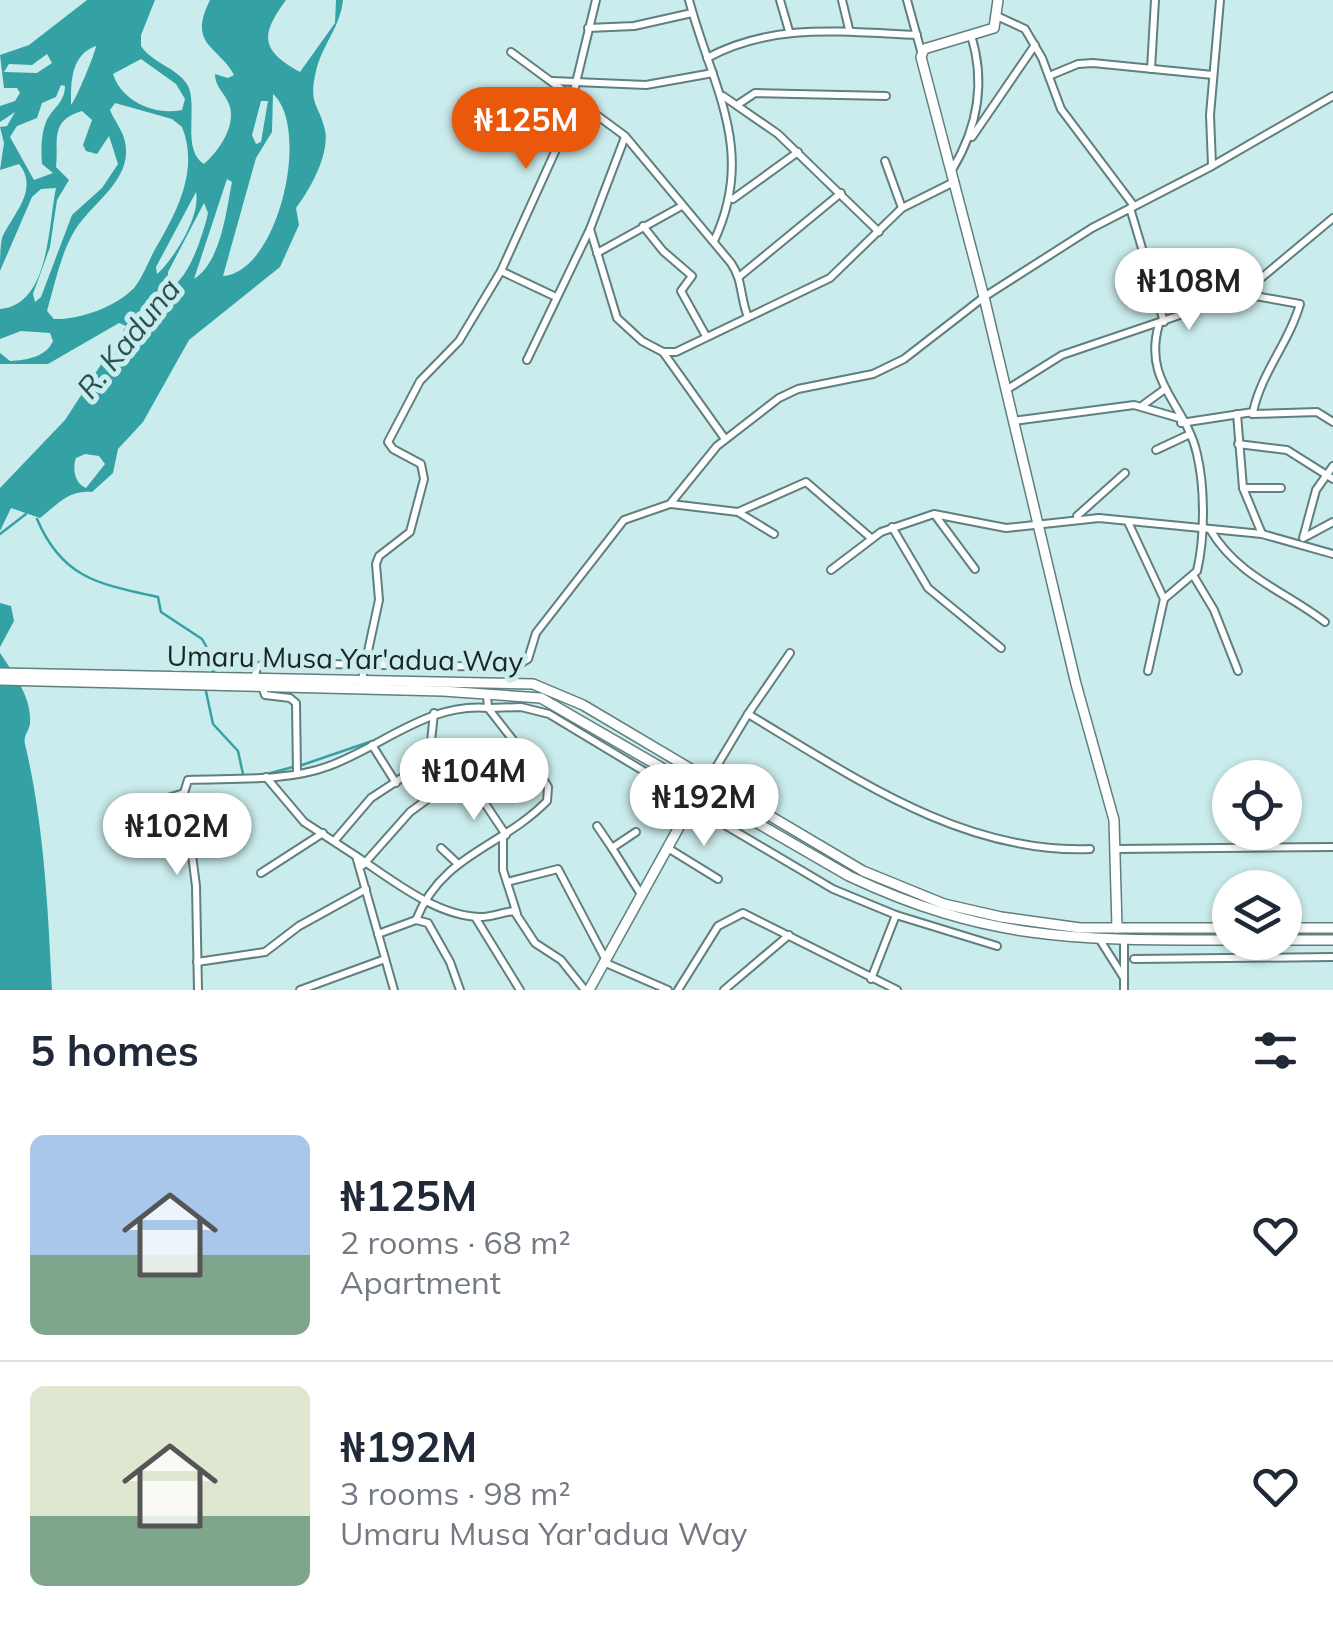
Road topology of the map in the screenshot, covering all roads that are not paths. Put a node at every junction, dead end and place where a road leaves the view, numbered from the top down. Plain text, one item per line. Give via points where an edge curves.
1 (596, 0) edge
2 (689, 0) edge
3 (780, 0) edge
4 (842, 0) edge
5 (907, 0) edge
6 (998, 0) edge
7 (1155, 0) edge
8 (1220, 0) edge
9 (692, 13) junction
10 (999, 17) junction
11 (588, 28) junction
12 (849, 29) junction
13 (789, 31) junction
14 (917, 35) junction
15 (972, 35) junction
16 (1035, 45) junction
17 (511, 52) dead end
18 (922, 52) junction
19 (707, 58) junction
20 (1151, 69) junction
21 (713, 72) junction
22 (1213, 75) junction
23 (1049, 76) junction
24 (574, 80) junction
25 (551, 82) junction
26 (722, 95) junction
27 (570, 96) junction
28 (886, 96) dead end
29 (1333, 96) edge
30 (736, 104) junction
31 (625, 136) junction
32 (971, 138) junction
33 (798, 152) junction
34 (885, 161) dead end
35 (1212, 166) junction
36 (954, 176) junction
37 (841, 193) junction
38 (732, 200) junction
39 (680, 206) junction
40 (1132, 207) junction
41 (902, 208) junction
42 (1333, 218) edge
43 (643, 226) junction
44 (590, 228) junction
45 (879, 232) junction
46 (714, 241) junction
47 (597, 253) junction
48 (501, 272) junction
49 (740, 276) junction
50 (1242, 294) junction
51 (556, 297) junction
52 (984, 297) junction
53 (748, 317) junction
54 (1162, 322) junction
55 (706, 336) junction
56 (663, 352) junction
57 (527, 360) dead end
58 (1165, 389) junction
59 (1006, 390) junction
60 (1142, 405) junction
61 (1237, 414) junction
62 (1251, 414) junction
63 (1180, 420) junction
64 (1014, 422) junction
65 (1333, 422) edge
66 (1188, 436) junction
67 (725, 439) junction
68 (1238, 444) junction
69 (1156, 450) dead end
70 (1333, 466) edge
71 (1126, 473) dead end
72 (1330, 477) edge
73 (1242, 488) junction
74 (1281, 488) dead end
75 (670, 504) junction
76 (738, 512) junction
77 (934, 514) junction
78 (1076, 517) junction
79 (1128, 522) junction
80 (1333, 522) edge
81 (1037, 523) junction
82 (892, 527) junction
83 (1206, 530) junction
84 (774, 534) dead end
85 (1262, 534) junction
86 (871, 538) junction
87 (1304, 538) junction
88 (1295, 542) junction
89 (1333, 554) edge
90 (975, 569) dead end
91 (831, 570) dead end
92 (1193, 574) junction
93 (1164, 598) junction
94 (1325, 622) dead end
95 (1001, 648) dead end
96 (790, 653) dead end
97 (366, 666) junction
98 (1148, 671) dead end
99 (1238, 671) dead end
100 (0, 677) edge
101 (362, 679) junction
102 (258, 682) junction
103 (486, 694) junction
104 (488, 708) junction
105 (434, 714) junction
106 (748, 714) junction
107 (372, 746) junction
108 (528, 756) junction
109 (430, 760) junction
110 (297, 773) junction
111 (265, 776) junction
112 (709, 780) junction
113 (396, 783) junction
114 (704, 791) junction
115 (184, 792) junction
116 (696, 805) junction
117 (117, 814) dead end
118 (597, 826) dead end
119 (636, 832) dead end
120 (322, 834) junction
121 (504, 835) junction
122 (336, 839) junction
123 (1332, 847) edge
124 (441, 848) dead end
125 (612, 848) junction
126 (1090, 849) dead end
127 (1116, 849) junction
128 (671, 850) junction
129 (458, 864) junction
130 (363, 865) junction
131 (260, 873) dead end
132 (718, 879) dead end
133 (507, 882) junction
134 (868, 885) junction
135 (366, 889) junction
136 (643, 896) junction
137 (424, 898) junction
138 (860, 900) junction
139 (518, 915) junction
140 (896, 915) junction
141 (474, 916) junction
142 (416, 920) junction
143 (1117, 928) junction
144 (1147, 928) junction
145 (1212, 928) edge
146 (1302, 928) edge
147 (1333, 928) edge
148 (378, 934) junction
149 (788, 935) junction
150 (1100, 940) junction
151 (1124, 940) junction
152 (1147, 940) junction
153 (1212, 940) edge
154 (1302, 940) edge
155 (1333, 940) edge
156 (997, 946) dead end
157 (1333, 957) edge
158 (385, 959) junction
159 (1134, 959) dead end
160 (197, 962) junction
161 (607, 962) junction
162 (871, 978) junction
163 (1124, 978) junction
164 (326, 987) edge
165 (198, 990) edge
166 (300, 990) edge
167 (394, 990) edge
168 (460, 990) edge
169 (520, 990) edge
170 (589, 990) edge
171 (668, 990) edge
172 (678, 990) edge
173 (724, 990) edge
174 (894, 990) edge
175 (1124, 990) edge

1 - 11 street
2 - 9 street
3 - 13 street
4 - 12 street
5 - 14 street
6 - 10 main road
7 - 20 street
8 - 22 street
9 - 11 street
9 - 19 street
10 - 15 main road via 994,28
10 - 16 street via 1017,22
11 - 24 street
12 - 13 street
12 - 14 street
13 - 19 street via 744,40
14 - 18 street
15 - 18 main road
15 - 32 street via 981,74
16 - 23 street
16 - 32 street
17 - 25 street
18 - 36 main road
19 - 21 street
20 - 22 street
20 - 23 street via 1084,64
21 - 24 street via 646,85
21 - 26 street
22 - 35 street
23 - 40 street via 1068,120
24 - 25 street
24 - 27 street
25 - 27 street
26 - 30 street
26 - 38 street
27 - 31 street
27 - 48 street via 564,132
28 - 30 street via 754,93
29 - 35 street
30 - 33 street
31 - 39 street
31 - 44 street
32 - 36 street
33 - 37 street
33 - 38 street
34 - 41 street
35 - 40 street
36 - 41 street
36 - 52 main road
37 - 45 street
37 - 49 street
38 - 46 street
39 - 43 street
39 - 46 street
40 - 52 street
40 - 54 street
41 - 45 street
42 - 50 street
43 - 47 street
43 - 55 street via 692,276 681,290
44 - 47 street
44 - 51 street
45 - 53 street via 830,278
46 - 49 street
47 - 56 street via 617,318
48 - 51 street
48 - 97 street via 459,341 420,381 388,442 421,464 424,479 410,532 376,564 378,600
49 - 53 street via 738,294
50 - 54 street
50 - 62 street via 1300,304
51 - 57 street
52 - 59 main road
52 - 67 street via 904,359 873,374 798,388
53 - 55 street
54 - 58 street via 1153,356
54 - 59 street via 1062,354
55 - 56 street
56 - 67 street
58 - 60 street
58 - 63 street
59 - 64 main road
60 - 63 street
60 - 64 street
61 - 62 street
61 - 63 street
61 - 68 street
62 - 65 street via 1317,412
63 - 66 street
64 - 81 main road
66 - 69 street
66 - 83 street via 1198,454
67 - 75 street
68 - 72 street via 1288,450
68 - 73 street
70 - 72 street
71 - 78 street
72 - 87 street via 1314,494
73 - 74 street
73 - 85 street
75 - 76 street
75 - 97 street via 622,523 536,633 528,659 515,668
76 - 84 street
76 - 86 street via 806,482
77 - 81 street via 1006,528
77 - 82 street
77 - 90 street
78 - 79 street
78 - 81 street
79 - 83 street
79 - 93 street
80 - 87 street
81 - 127 main road
82 - 86 street
82 - 95 street via 928,588
83 - 85 street
83 - 92 street
83 - 94 street via 1262,584
85 - 88 street
86 - 91 street
87 - 88 street
88 - 89 street
92 - 93 street
92 - 99 street
93 - 98 street
96 - 106 street
97 - 101 street
97 - 102 street via 264,663 257,668
100 - 102 main road, Umaru Musa Yar'adua Way
101 - 102 main road, Umaru Musa Yar'adua Way
101 - 112 main road, Umaru Musa Yar'adua Way via 548,688
102 - 103 main road, Umaru Musa Yar'adua Way
102 - 110 street via 265,696 296,703
103 - 104 street
103 - 114 main road, Umaru Musa Yar'adua Way via 557,705
104 - 105 street
104 - 108 street
104 - 116 street via 549,714
105 - 107 street
105 - 109 street
106 - 112 street
106 - 126 street via 918,812 986,836
107 - 110 street
107 - 113 street
108 - 121 street via 548,787 547,800
108 - 121 street via 474,787
109 - 113 street
109 - 130 street via 455,779 410,812
110 - 111 street
111 - 115 street via 188,780
111 - 120 street
112 - 143 main road, Umaru Musa Yar'adua Way via 863,870 944,904 1041,924
113 - 122 street via 371,798
114 - 116 main road
114 - 134 main road, Umaru Musa Yar'adua Way
115 - 117 street
115 - 160 street
116 - 128 main road
116 - 136 main road
116 - 138 street
118 - 125 street
119 - 125 street
120 - 122 street
120 - 131 street
121 - 129 street
121 - 133 street
122 - 130 street
123 - 127 street
124 - 129 street
125 - 136 street
127 - 143 main road
128 - 132 street
128 - 161 main road
129 - 137 street
130 - 135 street
130 - 137 street
133 - 139 street
133 - 161 street via 553,868 562,872
134 - 138 street
134 - 150 main road, Umaru Musa Yar'adua Way via 990,927
135 - 148 street
135 - 160 street via 266,952
136 - 161 main road
137 - 141 street
137 - 142 street
138 - 140 street
139 - 141 street
139 - 170 street via 535,942
140 - 156 street
140 - 162 street
141 - 169 street
142 - 148 street
142 - 168 street via 428,924
143 - 144 main road, Umaru Musa Yar'adua Way
144 - 145 main road, Umaru Musa Yar'adua Way
144 - 152 main road
146 - 147 main road
148 - 158 street
149 - 162 street
149 - 172 street via 743,913 733,915 718,926
149 - 173 street
150 - 151 main road, Umaru Musa Yar'adua Way
150 - 163 street
151 - 152 main road, Umaru Musa Yar'adua Way
151 - 163 street
152 - 153 main road, Umaru Musa Yar'adua Way
154 - 155 main road
157 - 159 street
158 - 164 street
158 - 167 street
160 - 165 street
161 - 170 main road
161 - 171 street
162 - 174 street
163 - 175 street
164 - 166 street

